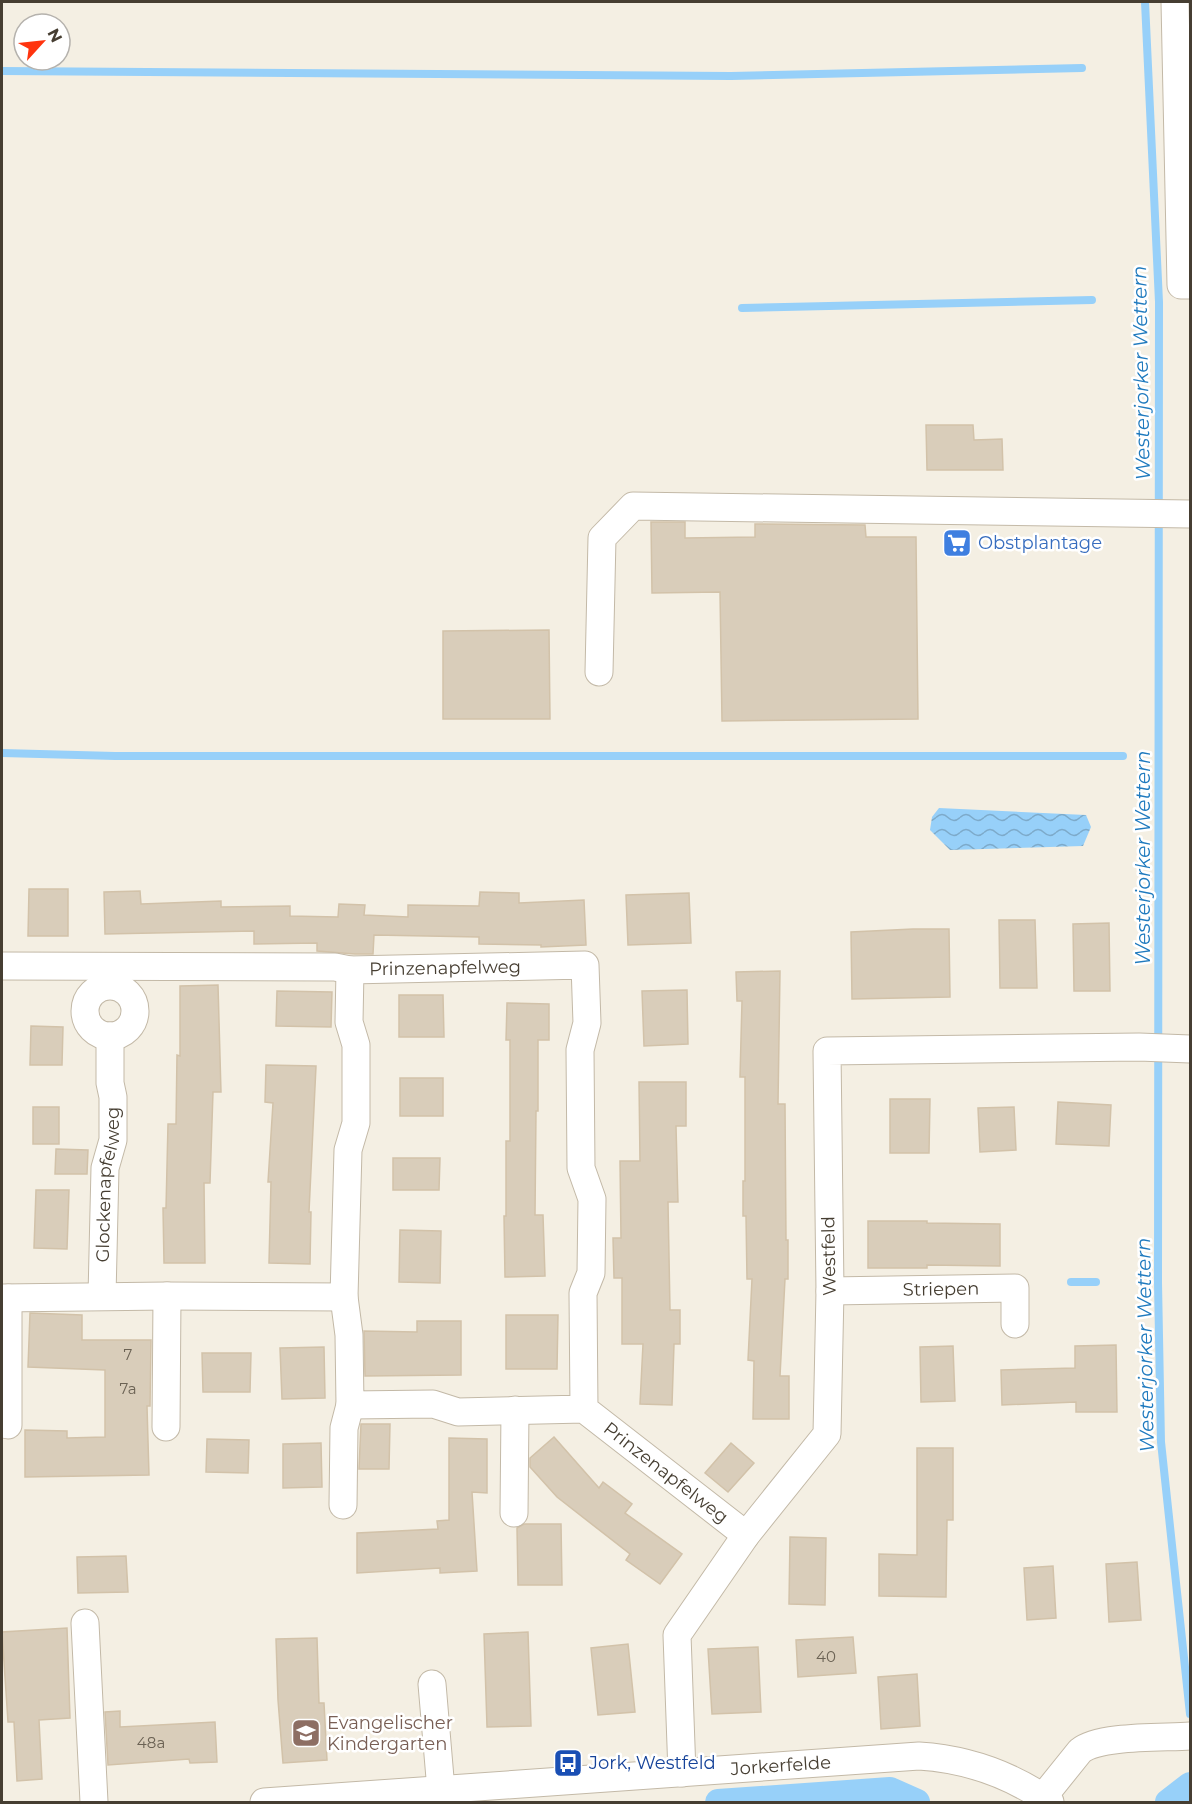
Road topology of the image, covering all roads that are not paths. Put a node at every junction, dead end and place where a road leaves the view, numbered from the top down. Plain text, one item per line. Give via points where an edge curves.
1 (1175, 2) edge
2 (1183, 32) edge
3 (1186, 285) edge
4 (1186, 514) edge
5 (599, 672) dead end
6 (2, 966) edge
7 (350, 970) junction
8 (110, 976) junction
9 (111, 1036) junction
10 (1184, 1049) edge
11 (830, 1291) junction
12 (102, 1296) junction
13 (167, 1296) junction
14 (344, 1297) junction
15 (5, 1298) edge
16 (1015, 1324) dead end
17 (350, 1405) junction
18 (584, 1409) junction
19 (515, 1410) junction
20 (8, 1425) dead end
21 (166, 1427) dead end
22 (343, 1505) dead end
23 (514, 1513) dead end
24 (746, 1535) junction
25 (85, 1623) dead end
26 (432, 1684) dead end
27 (1191, 1736) edge
28 (682, 1773) junction
29 (441, 1790) junction
30 (1046, 1800) edge
31 (94, 1803) edge
32 (264, 1803) edge

1 - 2 street
2 - 3 street
4 - 5 street via 633,506 602,538
6 - 8 street
7 - 8 street via 335,967
7 - 14 street, Prinzenapfelweg via 349,1022 356,1045 356,1123 348,1150
7 - 18 street, Prinzenapfelweg via 585,965 587,1023 579,1050 581,1168 592,1199 591,1273 583,1293
8 - 9 street via 132,998 135,1015 127,1030
8 - 9 street via 92,993 85,1011 92,1029
9 - 12 street, Glockenapfelweg via 113,1140 105,1168
10 - 11 street, Westfeld via 827,1052
11 - 16 street, Striepen via 1015,1288
11 - 24 street, Westfeld via 827,1434
12 - 13 street
12 - 15 street
13 - 14 street
13 - 21 street
14 - 17 street, Prinzenapfelweg
15 - 20 street
17 - 19 street via 434,1404 458,1412
17 - 22 street, Prinzenapfelweg via 344,1428
18 - 19 street
18 - 24 street, Prinzenapfelweg
19 - 23 street
24 - 28 street, Westfeld via 676,1635
25 - 31 street
26 - 29 street
27 - 30 street, Jorkerfelde via 1086,1746
28 - 29 street, Jorkerfelde
28 - 30 street, Jorkerfelde via 929,1756 985,1767
29 - 32 street, Jorkerfelde

